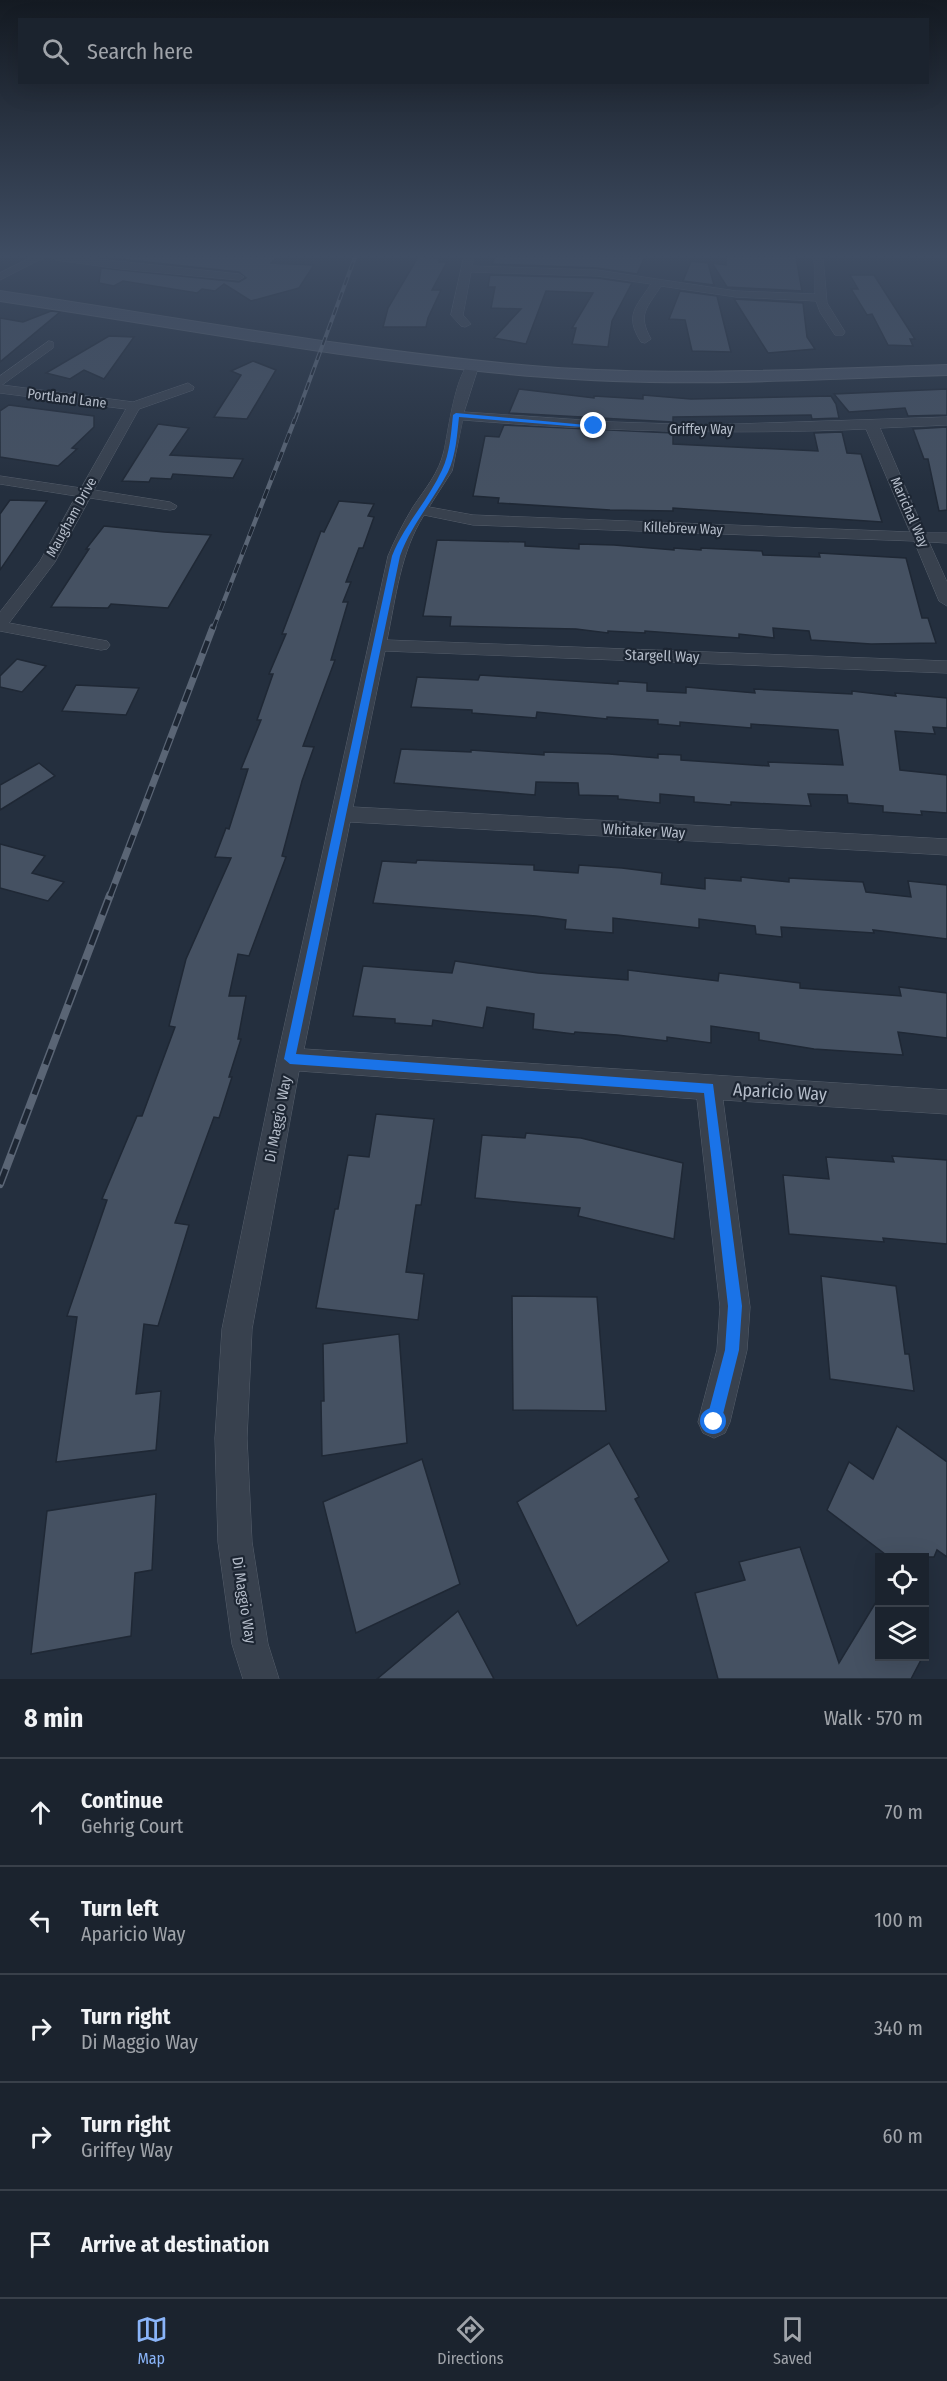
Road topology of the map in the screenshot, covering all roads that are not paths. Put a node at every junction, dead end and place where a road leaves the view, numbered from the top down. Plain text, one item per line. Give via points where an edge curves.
1 (254, 335) edge
2 (333, 335) edge
3 (643, 335) edge
4 (645, 339) dead end
5 (48, 345) dead end
6 (947, 359) edge
7 (473, 365) junction
8 (947, 370) edge
9 (0, 382) edge
10 (188, 387) dead end
11 (0, 389) edge
12 (134, 406) junction
13 (456, 415) junction
14 (947, 421) edge
15 (871, 424) junction
16 (0, 480) edge
17 (83, 493) junction
18 (171, 506) dead end
19 (419, 510) junction
20 (921, 537) junction
21 (947, 538) edge
22 (947, 601) edge
23 (0, 624) edge
24 (101, 645) dead end
25 (378, 645) junction
26 (947, 667) edge
27 (342, 814) junction
28 (947, 847) edge
29 (290, 1059) junction
30 (709, 1088) junction
31 (947, 1102) edge
32 (714, 1422) dead end
33 (261, 1679) edge

1 - 7 street
2 - 6 street via 492,357 651,367
3 - 4 street
5 - 9 street
7 - 8 street via 686,378
7 - 13 street, Di Maggio Way
10 - 12 street
11 - 12 street, Portland Lane
12 - 17 street, Maugham Drive
13 - 15 street, Griffey Way via 664,429
13 - 19 street, Di Maggio Way via 445,471
14 - 15 street, Griffey Way
15 - 20 street, Marichal Way
16 - 17 street
17 - 18 street
17 - 23 street, Maugham Drive via 47,562
19 - 20 street, Killebrew Way via 472,519
19 - 25 street, Di Maggio Way via 396,556
20 - 21 street, Killebrew Way
20 - 22 street, Marichal Way
23 - 24 street
25 - 26 street, Stargell Way
25 - 27 street, Di Maggio Way
27 - 28 street, Whitaker Way
27 - 29 street, Di Maggio Way
29 - 30 street, Aparicio Way
29 - 33 street, Di Maggio Way via 237,1329 231,1438 235,1542 250,1644
30 - 31 street, Aparicio Way
30 - 32 street via 735,1306 732,1350

